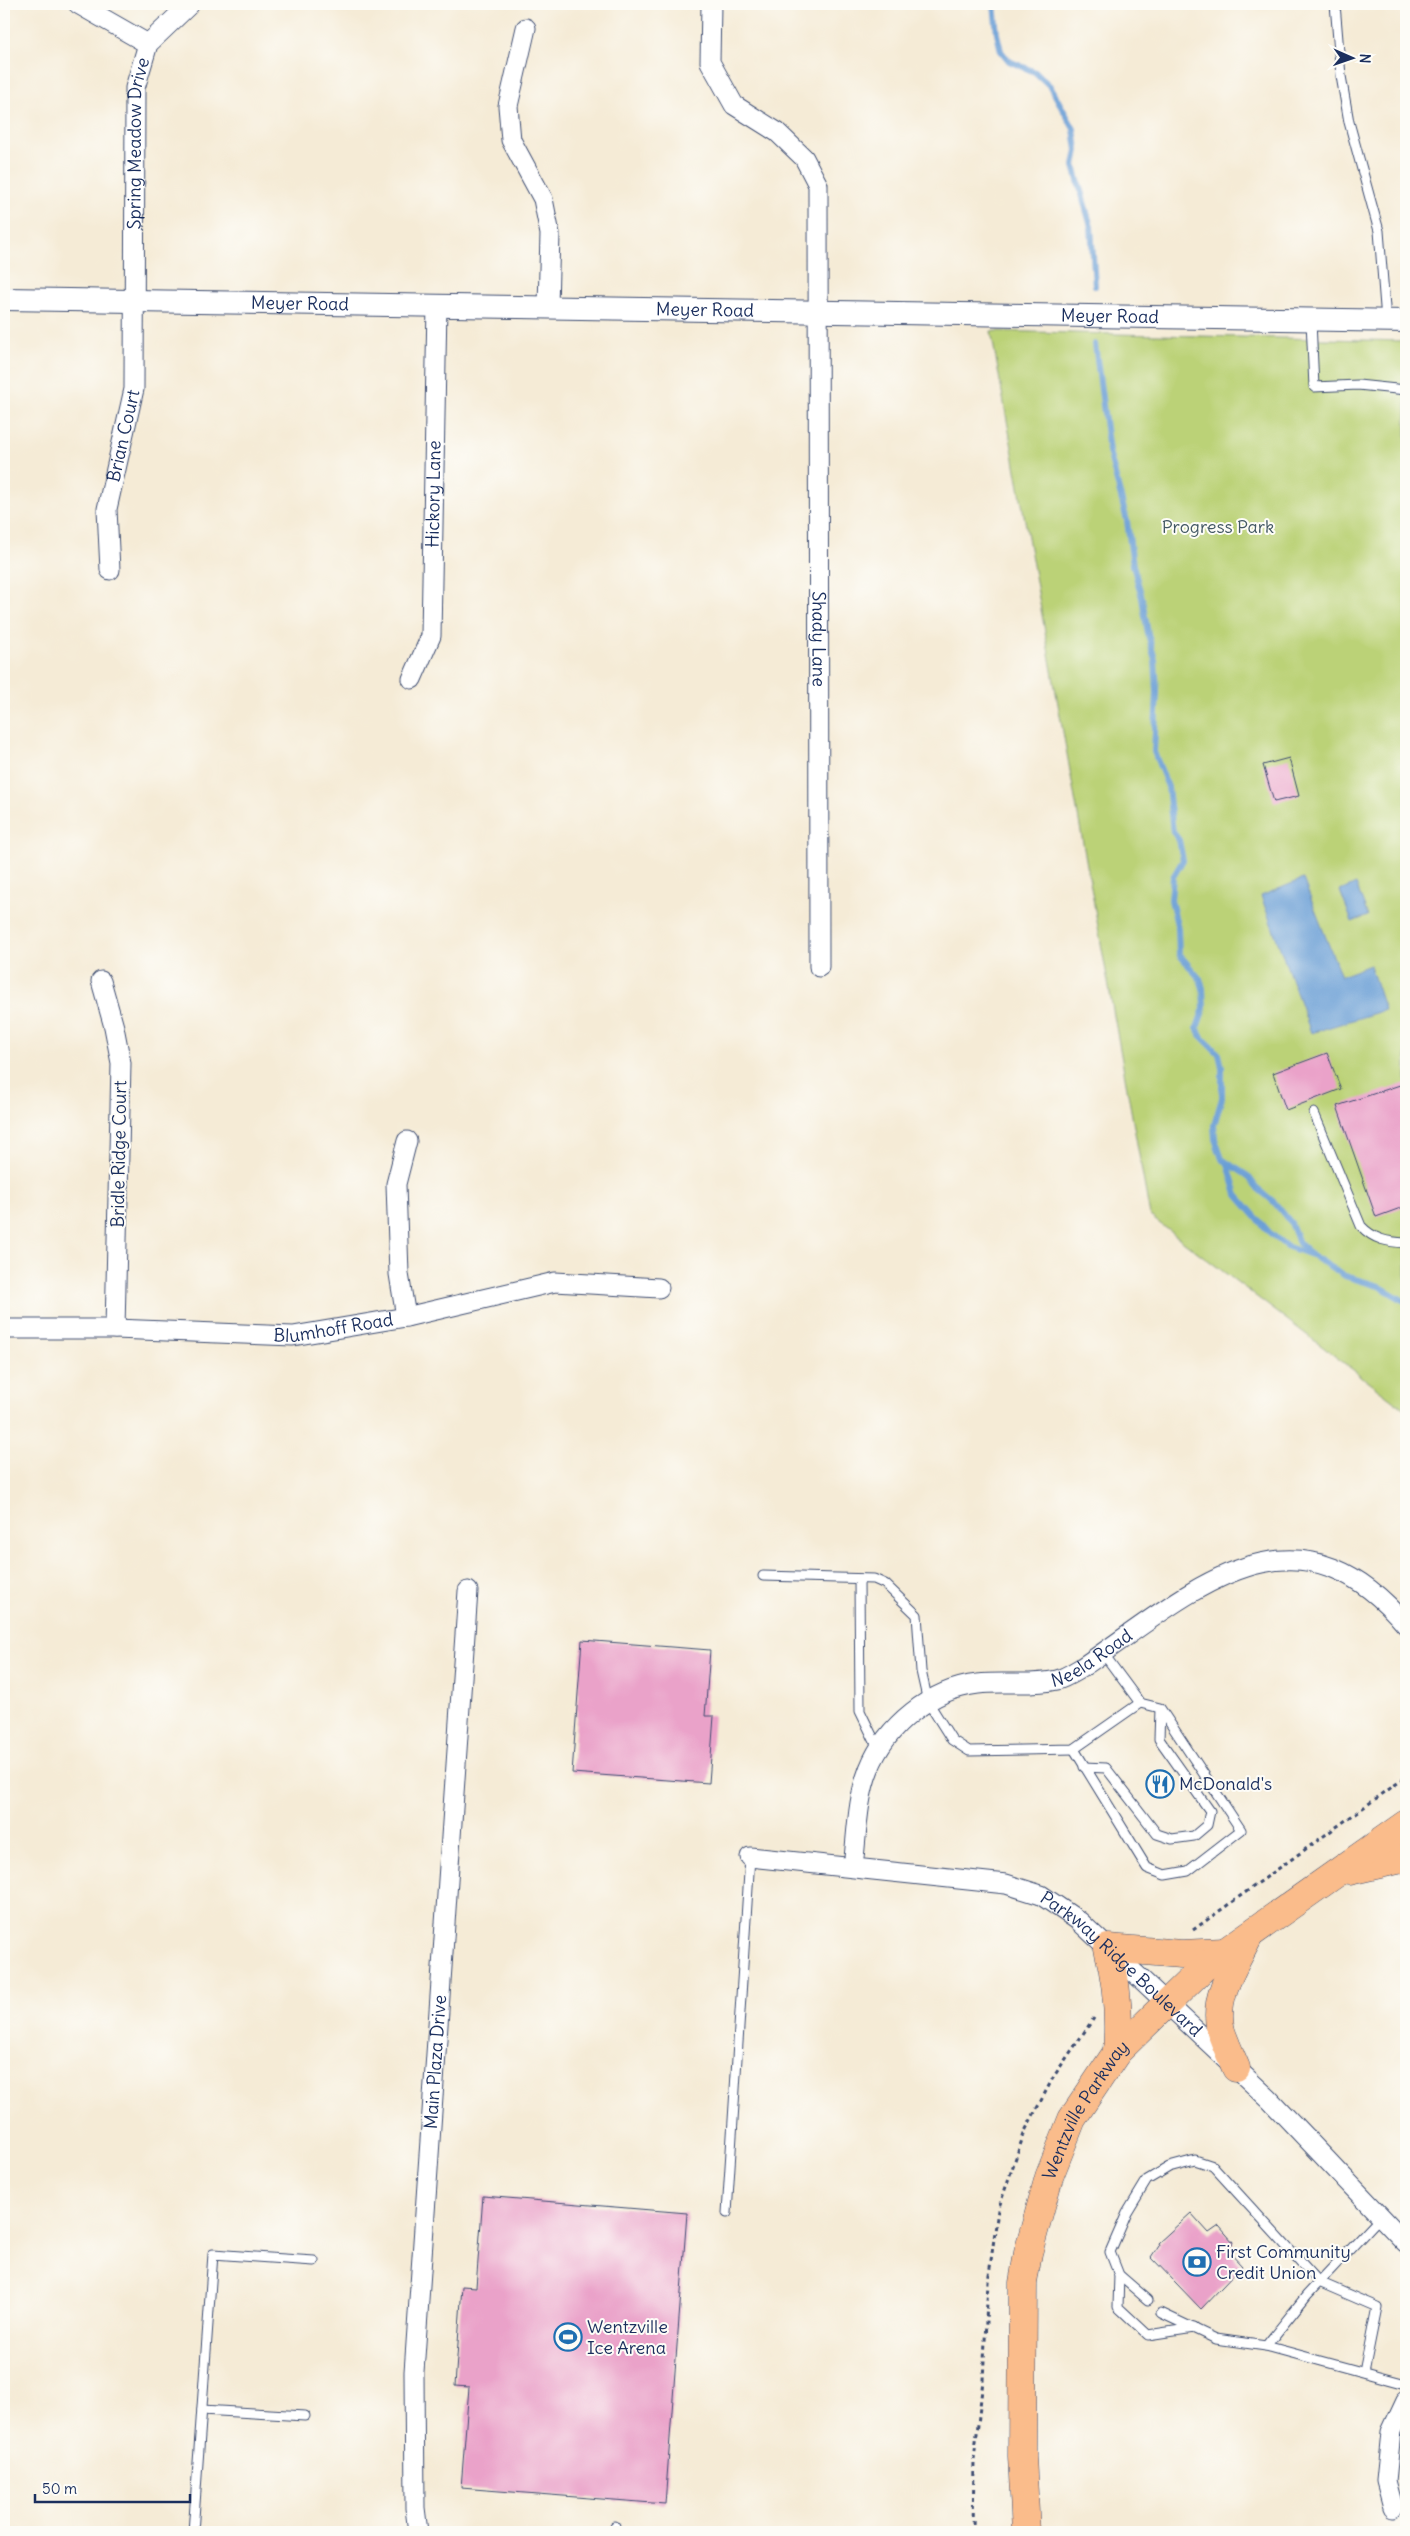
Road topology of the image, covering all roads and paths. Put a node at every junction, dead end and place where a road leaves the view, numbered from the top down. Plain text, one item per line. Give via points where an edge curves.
1 (78, 4) edge
2 (190, 4) edge
3 (711, 4) edge
4 (1335, 4) edge
5 (526, 28) dead end
6 (148, 44) junction
7 (4, 299) edge
8 (133, 301) junction
9 (437, 305) junction
10 (548, 306) junction
11 (817, 311) junction
12 (1311, 320) junction
13 (1396, 321) edge
14 (1406, 390) edge
15 (110, 570) dead end
16 (412, 679) dead end
17 (819, 967) dead end
18 (101, 981) dead end
19 (1314, 1113) dead end
20 (407, 1141) dead end
21 (1406, 1243) edge
22 (659, 1288) dead end
23 (406, 1317) junction
24 (4, 1329) edge
25 (114, 1329) junction
26 (763, 1576) dead end
27 (859, 1579) junction
28 (468, 1590) dead end
29 (1406, 1625) edge
30 (1103, 1653) junction
31 (928, 1702) junction
32 (1140, 1703) junction
33 (1160, 1708) junction
34 (1074, 1749) junction
35 (879, 1751) junction
36 (1084, 1767) junction
37 (1406, 1824) edge
38 (750, 1857) joint
39 (1406, 1858) edge
40 (853, 1867) junction
41 (1338, 1873) junction
42 (1250, 1934) junction
43 (1108, 1948) junction
44 (1224, 1952) junction
45 (1166, 2002) junction
46 (1117, 2052) junction
47 (1236, 2068) junction
48 (998, 2210) dead end
49 (726, 2213) dead end
50 (1382, 2216) junction
51 (1406, 2243) edge
52 (314, 2261) dead end
53 (1119, 2275) junction
54 (1319, 2282) junction
55 (1148, 2300) dead end
56 (1161, 2313) dead end
57 (1194, 2328) junction
58 (1266, 2346) junction
59 (1364, 2372) junction
60 (1406, 2384) edge
61 (1406, 2400) edge
62 (202, 2410) junction
63 (305, 2416) dead end
64 (1393, 2507) dead end
65 (193, 2532) edge
66 (418, 2532) edge
67 (973, 2532) edge
68 (1026, 2532) edge

1 - 6 street
2 - 6 street, Spring Meadow Drive
3 - 11 street, Shady Lane via 710,62 734,105 777,132 804,158 818,185
4 - 13 lane via 1341,76 1349,122 1379,231
5 - 10 street via 508,106 512,140 543,198 550,234
6 - 8 street, Spring Meadow Drive via 135,88
7 - 8 street, Meyer Road
8 - 9 street, Meyer Road
8 - 15 street, Brian Court via 134,389 107,509
9 - 10 street, Meyer Road
9 - 16 street, Hickory Lane via 431,636
10 - 11 street, Meyer Road
11 - 12 street, Meyer Road
11 - 17 street, Shady Lane
12 - 13 street, Meyer Road
12 - 14 lane via 1314,387 1358,385
18 - 25 street, Bridle Ridge Court via 122,1063
19 - 21 lane via 1361,1226 1371,1236
20 - 23 street via 396,1184 399,1274
22 - 23 street, Blumhoff Road via 555,1282
23 - 25 street, Blumhoff Road via 293,1336
24 - 25 street, Blumhoff Road
26 - 27 lane
27 - 31 lane via 885,1584 917,1615 921,1671
27 - 35 lane via 860,1711
28 - 66 street, Main Plaza Drive via 414,2372
29 - 30 street, Neela Road via 1377,1594 1327,1565 1269,1560 1211,1580
30 - 31 street, Neela Road via 1058,1680 977,1684 948,1691
30 - 32 lane
31 - 34 lane via 952,1740 969,1751
31 - 35 street, Neela Road via 914,1710 885,1740
32 - 33 lane
32 - 34 lane
33 - 36 lane via 1160,1740 1210,1811 1207,1825 1194,1836 1172,1839 1157,1834 1106,1768
33 - 36 lane via 1241,1830 1188,1871 1165,1875 1148,1868
34 - 36 lane
35 - 40 street, Neela Road via 869,1770 861,1802
37 - 41 main road, Wentzville Parkway
38 - 40 street, Parkway Ridge Boulevard
38 - 49 lane
39 - 41 main road
40 - 43 street, Parkway Ridge Boulevard via 1015,1886 1040,1895 1079,1921
41 - 42 main road, Wentzville Parkway
42 - 44 main road, Wentzville Parkway
42 - 47 main road via 1220,1997 1221,2031
43 - 44 main road via 1167,1953
43 - 45 street, Parkway Ridge Boulevard
43 - 46 main road via 1118,1991
44 - 45 main road, Wentzville Parkway
45 - 46 main road, Wentzville Parkway
45 - 47 street, Parkway Ridge Boulevard
46 - 68 main road, Wentzville Parkway via 1072,2119 1049,2177 1028,2252 1023,2283 1021,2386 1022,2490
47 - 50 street, Parkway Ridge Boulevard
48 - 67 path via 988,2282 984,2380 974,2460
50 - 51 street, Parkway Ridge Boulevard
50 - 54 lane
52 - 62 lane via 213,2254
53 - 54 lane via 1110,2252 1127,2213 1147,2180 1169,2167 1194,2160 1213,2166
53 - 55 lane
53 - 57 lane via 1118,2307 1148,2335
54 - 58 lane
54 - 59 lane via 1377,2307
56 - 57 lane
57 - 58 lane via 1216,2338
58 - 59 lane
59 - 60 lane
61 - 64 street via 1391,2432 1386,2481
62 - 63 lane
62 - 65 lane

